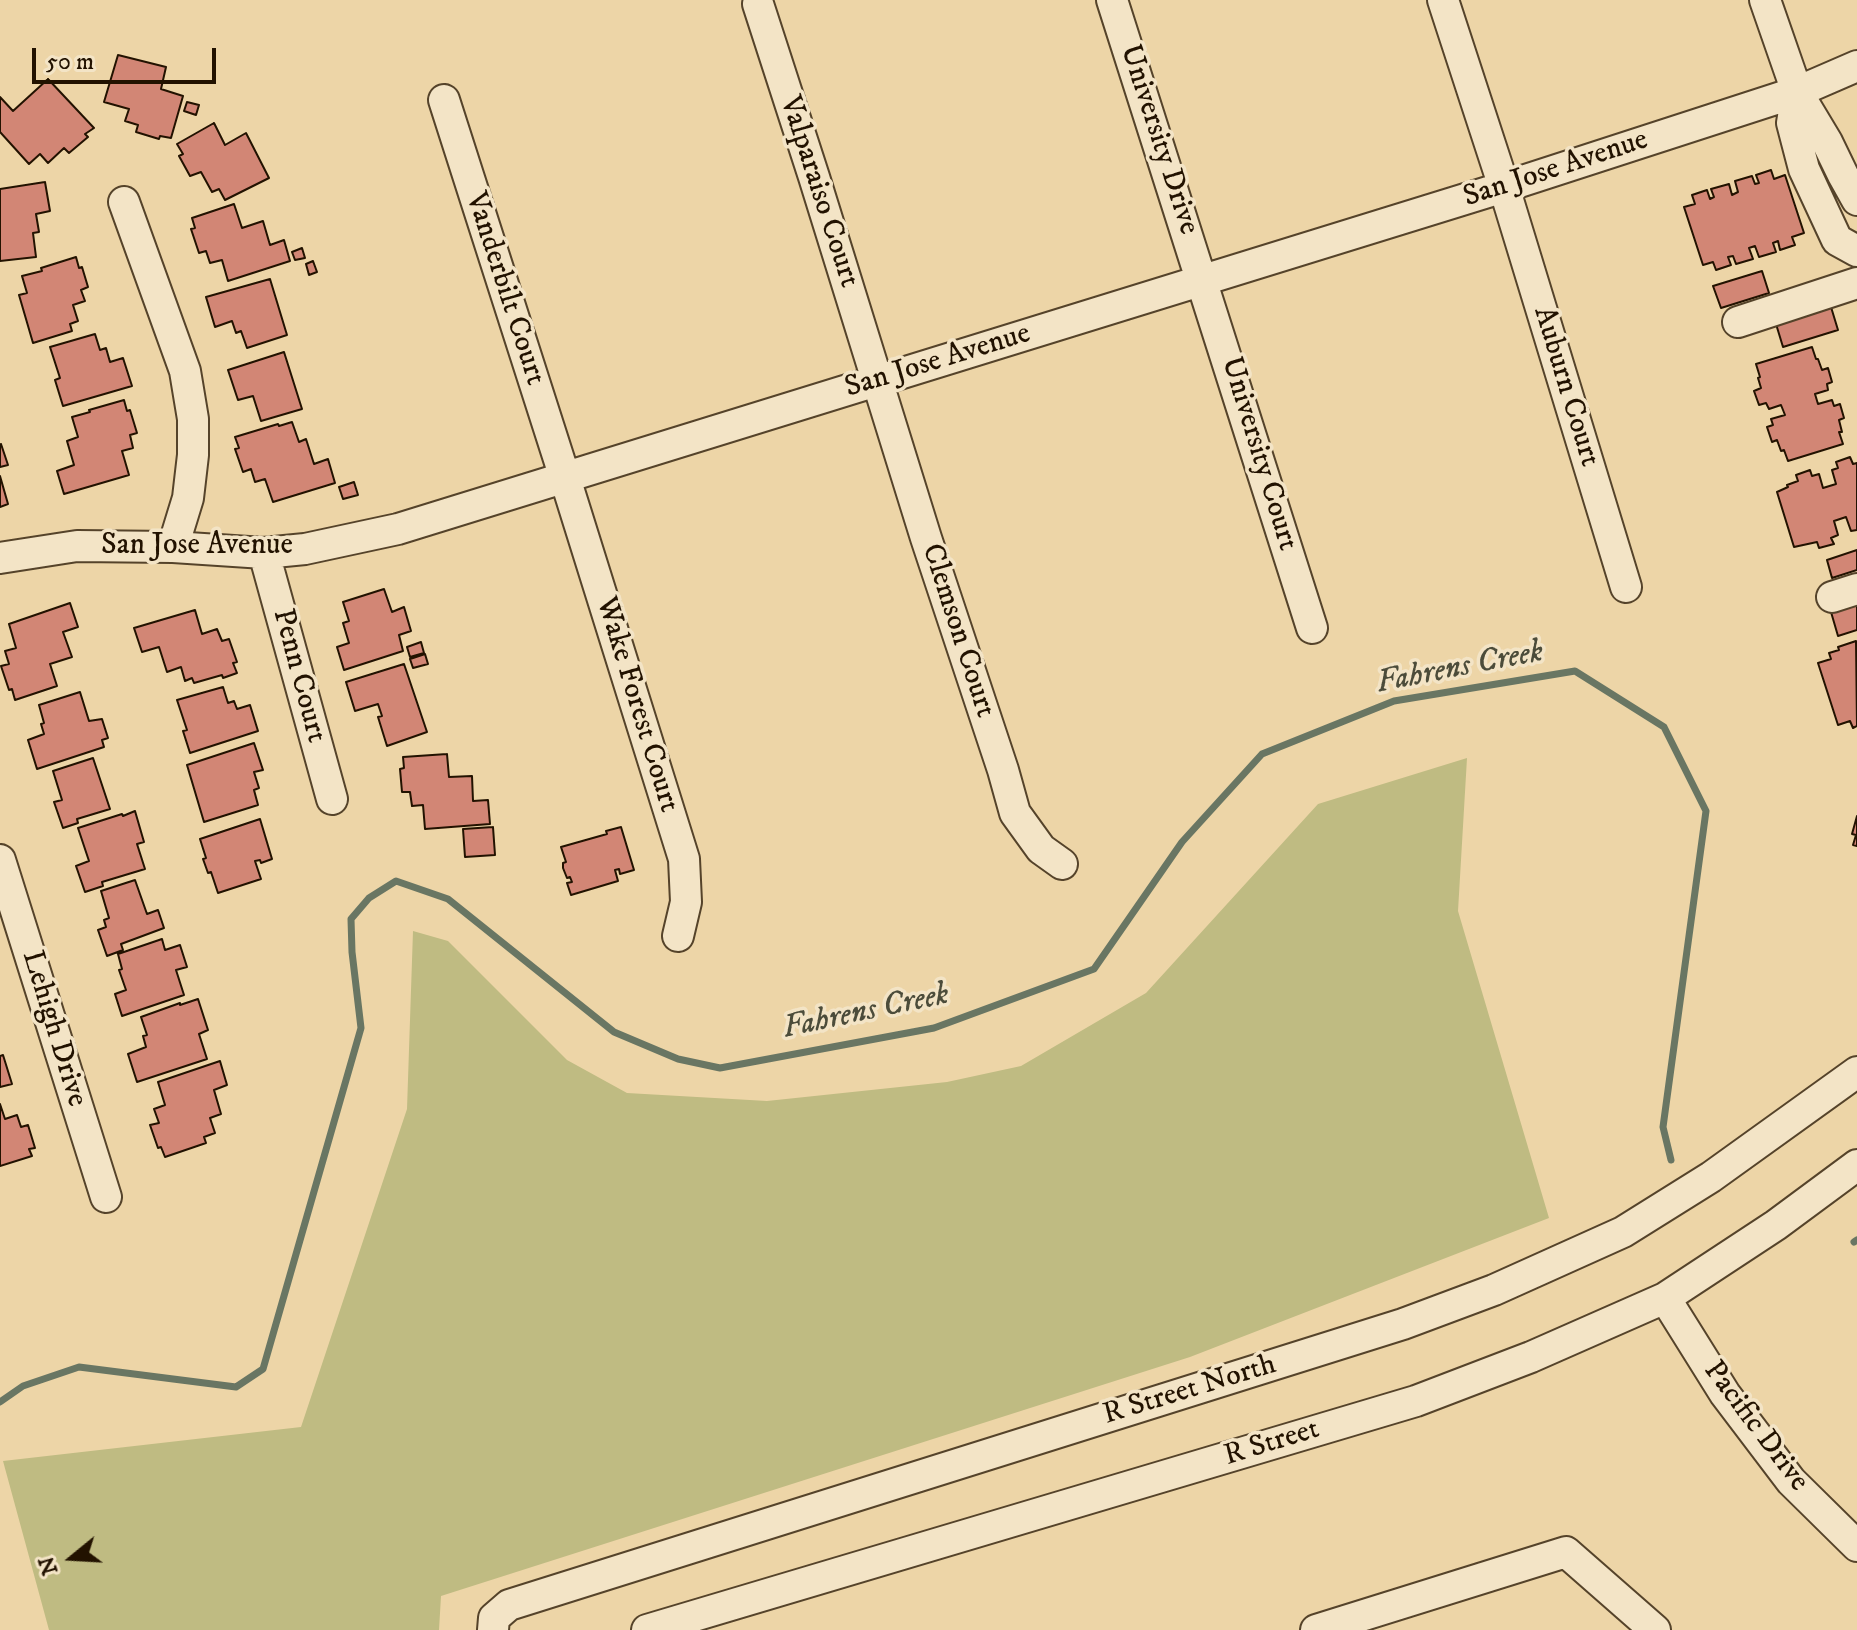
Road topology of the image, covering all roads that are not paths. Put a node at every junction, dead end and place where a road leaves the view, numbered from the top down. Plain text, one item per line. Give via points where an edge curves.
1 (1112, 0) edge
2 (1443, 0) edge
3 (1765, 0) edge
4 (758, 4) dead end
5 (1857, 66) edge
6 (1797, 92) junction
7 (444, 100) dead end
8 (1504, 187) junction
9 (1857, 200) edge
10 (124, 202) dead end
11 (1857, 251) edge
12 (1203, 280) junction
13 (1857, 283) edge
14 (1738, 322) dead end
15 (878, 381) junction
16 (565, 478) junction
17 (173, 547) junction
18 (264, 553) junction
19 (0, 558) edge
20 (1626, 587) dead end
21 (1312, 628) dead end
22 (332, 799) dead end
23 (0, 860) edge
24 (1062, 864) dead end
25 (678, 936) dead end
26 (1857, 1072) edge
27 (1857, 1165) edge
28 (106, 1197) dead end
29 (1665, 1298) junction
30 (1857, 1546) edge
31 (493, 1630) edge
32 (647, 1630) edge
33 (1316, 1630) edge
34 (1655, 1630) edge

1 - 12 street, University Drive
2 - 8 street, Auburn Court
3 - 6 street
4 - 15 street, Valparaiso Court
5 - 6 street, San Jose Avenue
6 - 8 street, San Jose Avenue
6 - 9 street
6 - 11 street via 1792,123 1804,169 1837,240
7 - 16 street, Vanderbilt Court
8 - 12 street, San Jose Avenue
8 - 20 street, Auburn Court
10 - 17 street via 185,371 193,419 188,498
12 - 15 street, San Jose Avenue
12 - 21 street, University Court
13 - 14 street
15 - 16 street, San Jose Avenue
15 - 24 street, Clemson Court via 1015,813 1041,849
16 - 18 street, San Jose Avenue via 398,529
16 - 25 street, Wake Forest Court via 684,859 686,902
17 - 18 street, San Jose Avenue
17 - 19 street, San Jose Avenue via 77,546
18 - 22 street, Penn Court
23 - 28 street, Lehigh Drive
26 - 31 street, R Street North via 1711,1177 1623,1232 1494,1290 1403,1324 509,1605 494,1618
27 - 29 street, R Street
29 - 30 street, Pacific Drive via 1725,1394 1791,1481
29 - 32 street, R Street via 1416,1401
33 - 34 street via 1566,1552

